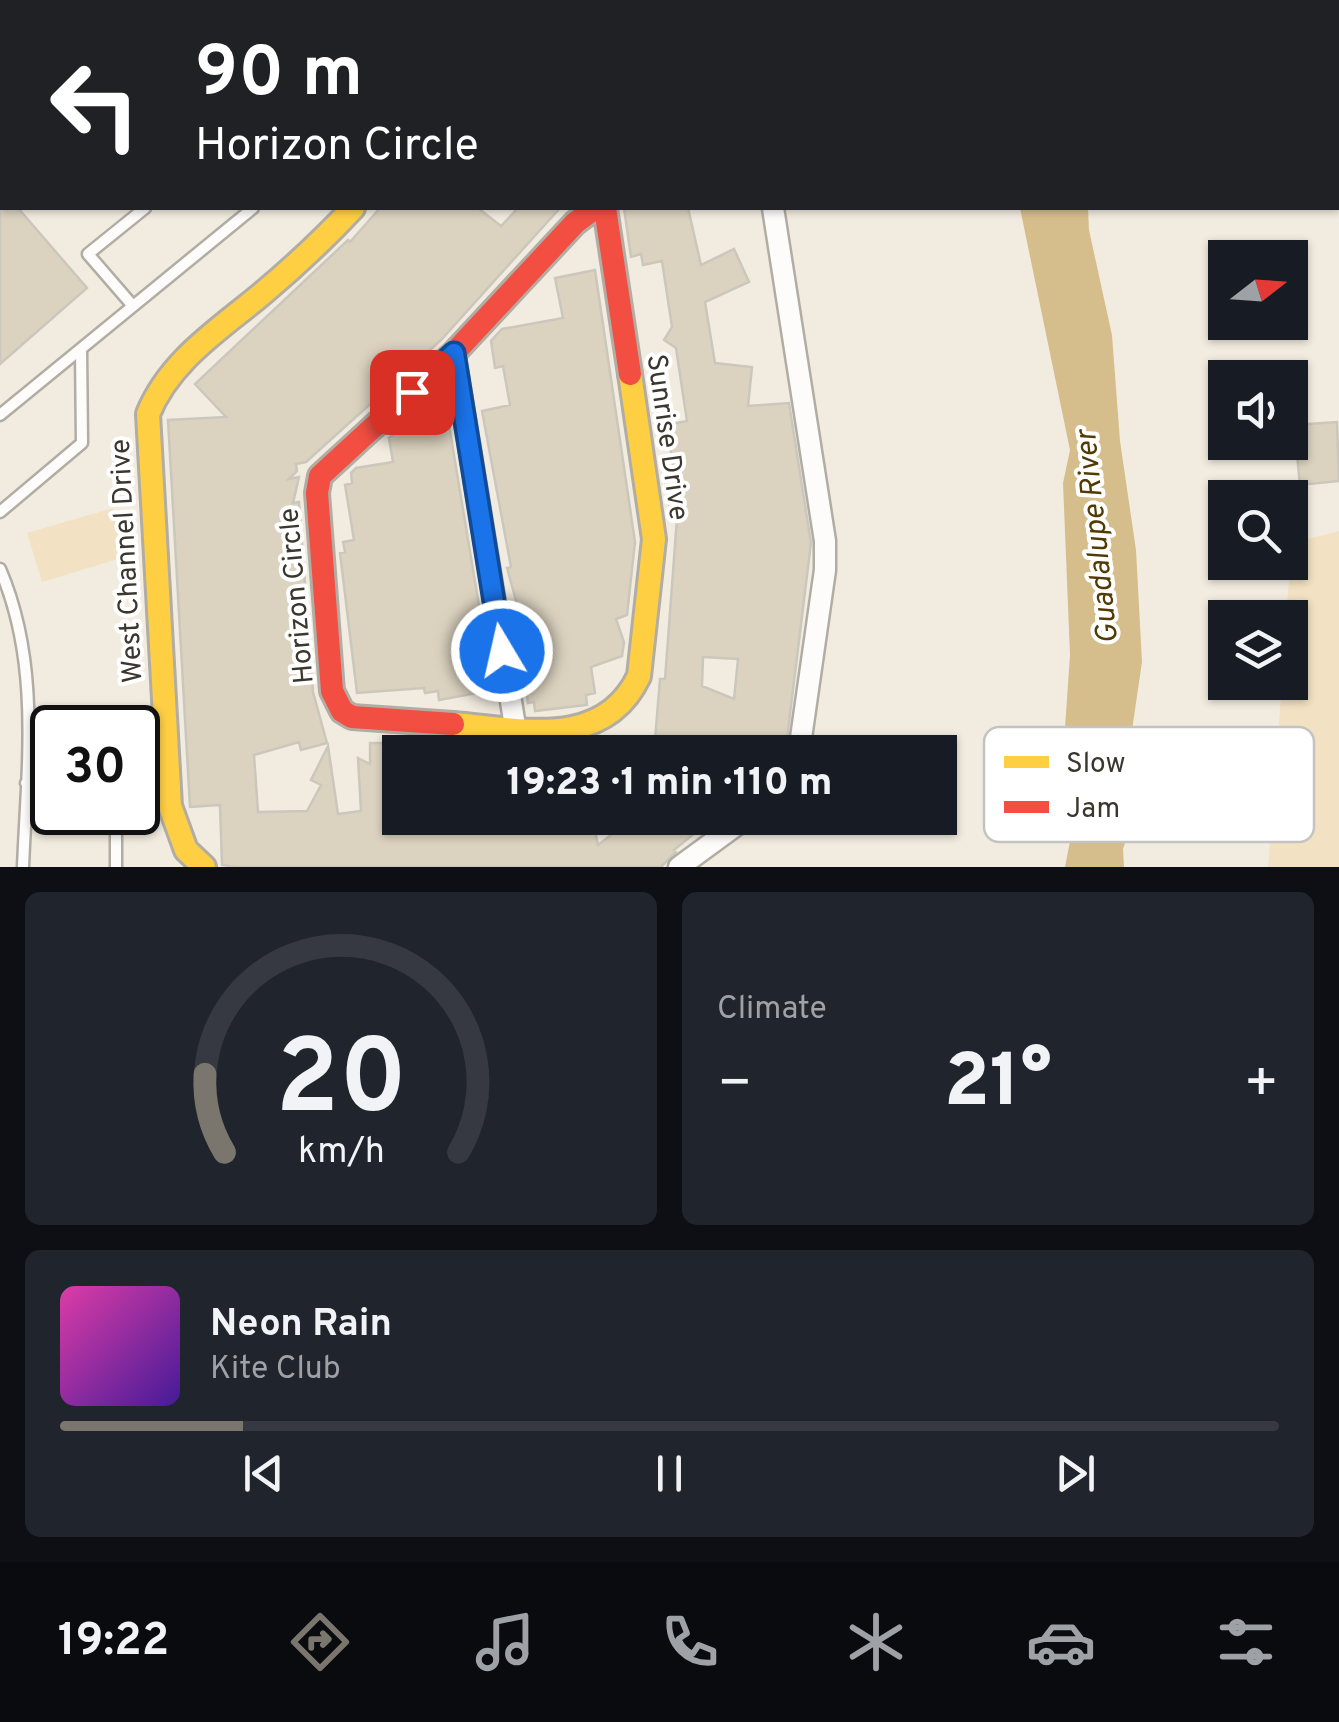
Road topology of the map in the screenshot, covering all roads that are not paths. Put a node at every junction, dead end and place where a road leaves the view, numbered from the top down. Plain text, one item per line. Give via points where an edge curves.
1 (143, 210) edge
2 (251, 210) edge
3 (351, 210) edge
4 (593, 210) edge
5 (605, 210) edge
6 (773, 210) edge
7 (133, 306) junction
8 (81, 349) junction
9 (454, 353) junction
10 (0, 415) edge
11 (0, 512) edge
12 (0, 569) edge
13 (639, 676) joint
14 (514, 726) junction
15 (801, 735) edge
16 (26, 784) junction
17 (30, 784) edge
18 (116, 835) edge
19 (723, 835) edge
20 (23, 867) edge
21 (116, 867) edge
22 (204, 867) edge
23 (679, 867) edge

1 - 7 lane via 88,254
2 - 7 lane
3 - 22 street, West Channel Drive via 171,372 148,414 170,806 186,850
4 - 9 street, Horizon Circle
5 - 13 street, Sunrise Drive via 654,538
6 - 15 street via 824,541
7 - 8 lane
8 - 10 lane
8 - 11 lane via 82,443
9 - 14 street
9 - 14 street, Horizon Circle via 320,476 332,690 342,712 364,720
12 - 16 lane via 20,621 26,663
13 - 14 street, Horizon Circle via 627,699 582,730
16 - 17 lane
16 - 20 lane
18 - 21 lane
19 - 23 street

